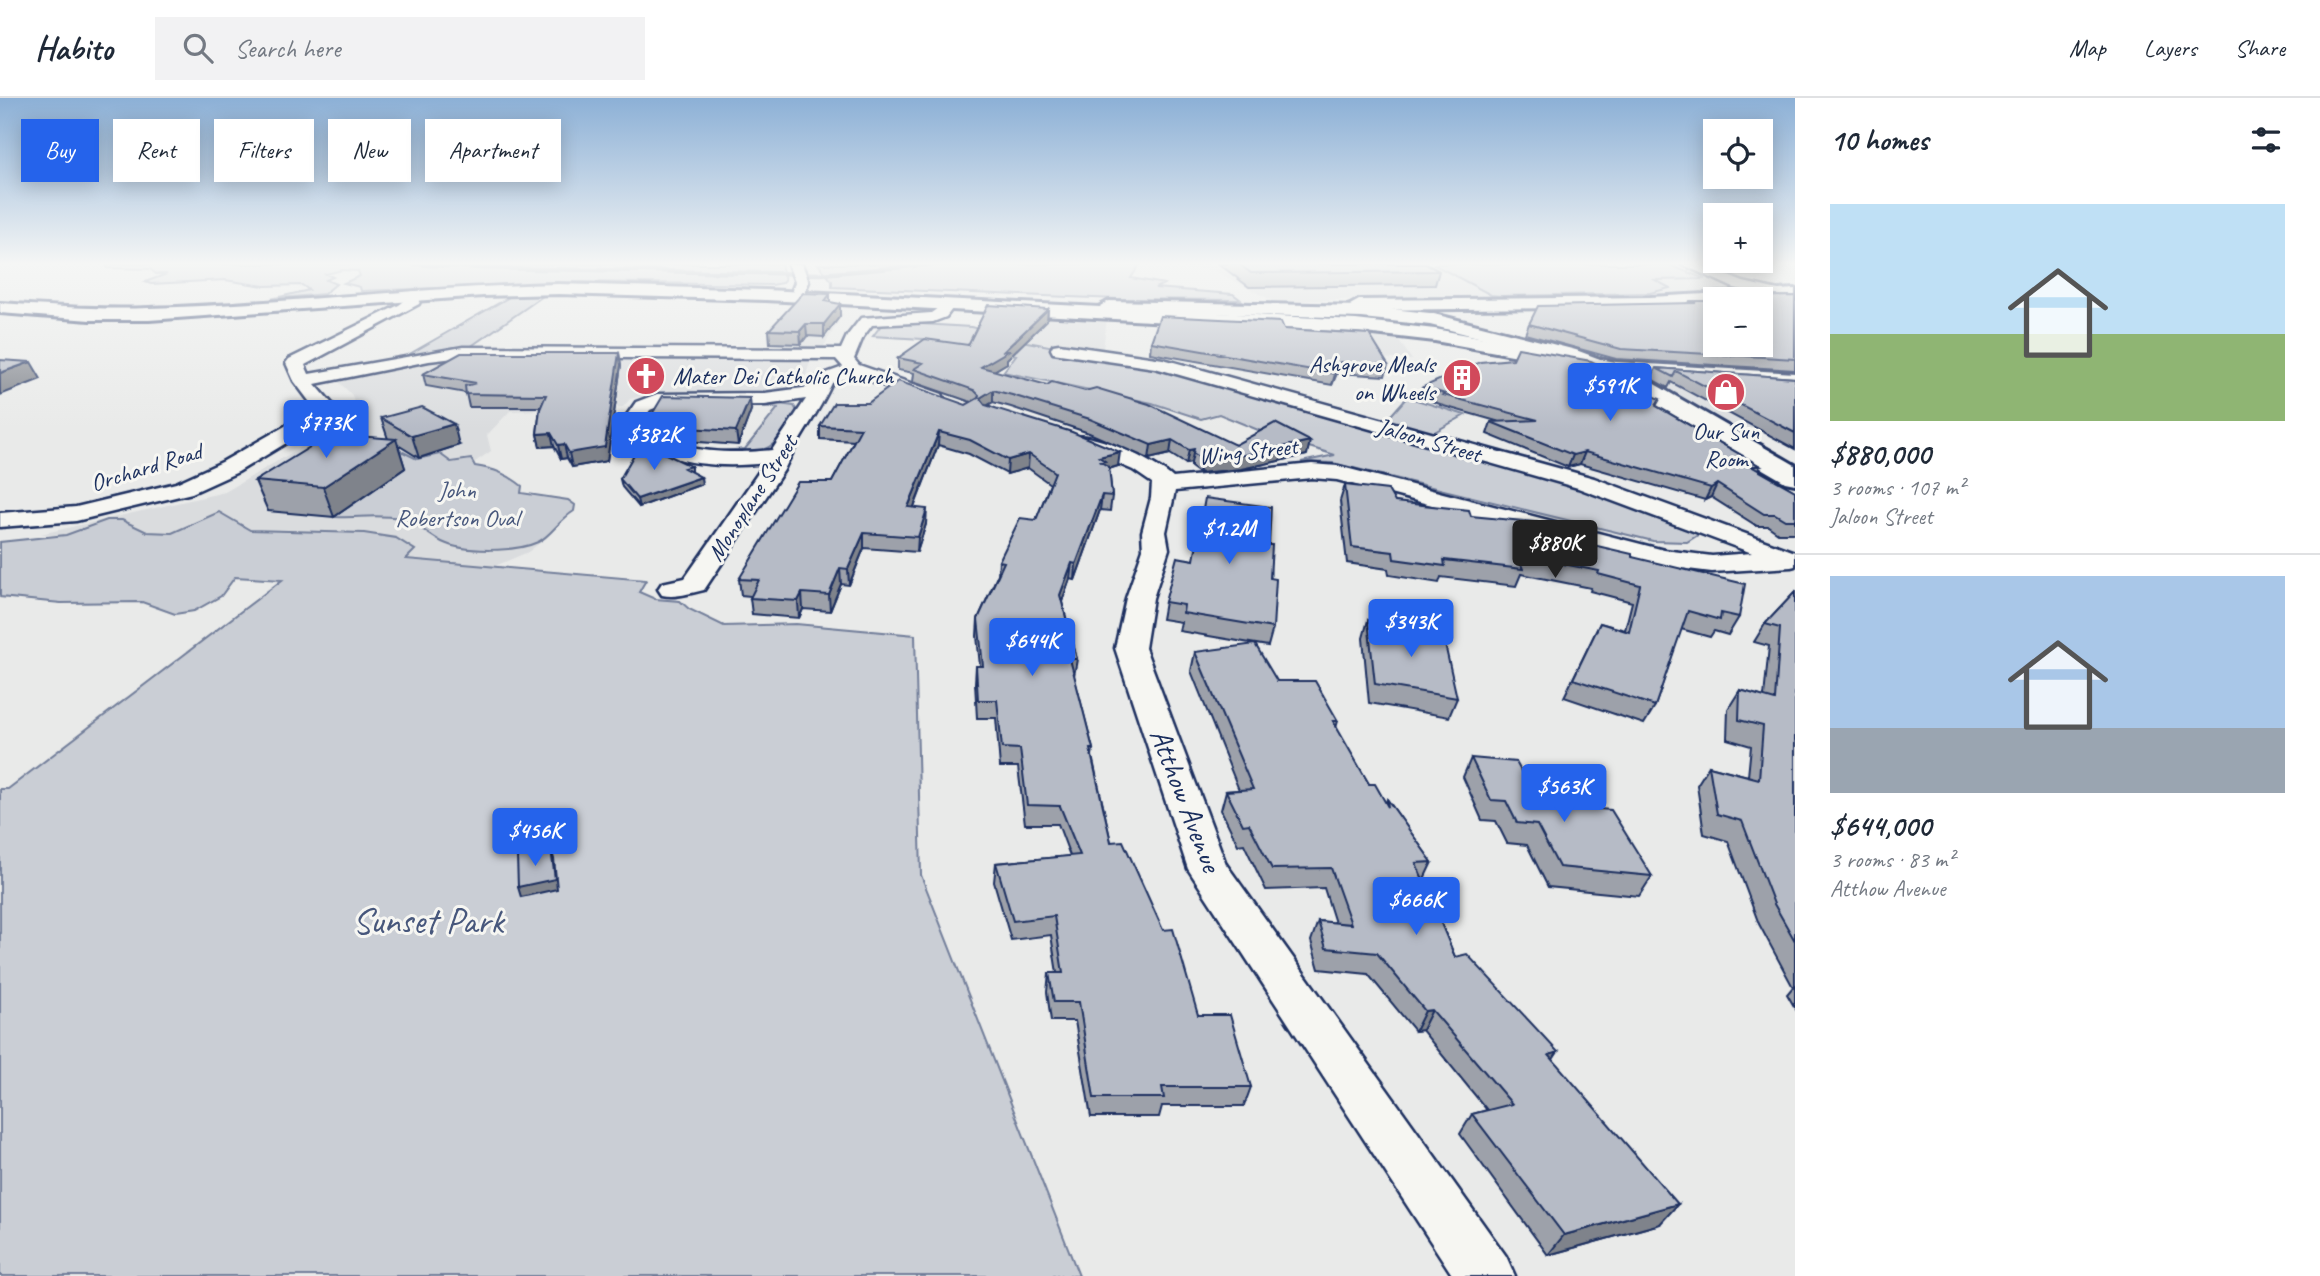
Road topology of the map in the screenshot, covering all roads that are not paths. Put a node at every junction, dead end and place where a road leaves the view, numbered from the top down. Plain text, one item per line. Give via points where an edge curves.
1 (382, 319) edge
2 (890, 319) edge
3 (1239, 319) edge
4 (1373, 319) edge
5 (1417, 319) edge
6 (1059, 349) dead end
7 (839, 354) junction
8 (1549, 356) junction
9 (1603, 366) junction
10 (838, 373) junction
11 (858, 376) junction
12 (1795, 380) edge
13 (303, 381) junction
14 (817, 397) junction
15 (1666, 403) junction
16 (953, 404) edge
17 (1055, 432) edge
18 (780, 455) junction
19 (1338, 473) joint
20 (1795, 476) edge
21 (1164, 485) junction
22 (0, 520) edge
23 (1793, 559) edge
24 (671, 589) dead end
25 (1486, 1276) edge

1 - 13 street via 298,360 294,365
2 - 7 street via 868,320 844,342
3 - 8 main road via 1435,335
4 - 8 main road via 1491,340
5 - 9 main road via 1552,348
6 - 23 street, Jaloon Street via 1157,363 1572,479
7 - 10 street via 830,363
7 - 11 street
7 - 13 street via 456,352
8 - 9 main road
8 - 15 main road
9 - 12 main road
9 - 15 main road
10 - 11 street
10 - 14 street, Monoplane Street via 824,380
11 - 14 street
11 - 16 street
13 - 22 street, Orchard Road via 325,408 293,431 192,486 116,507 46,519
14 - 18 street, Monoplane Street
14 - 18 street via 657,400 641,408 632,424 648,441 672,448 730,459
15 - 20 main road
17 - 21 street via 1141,465
18 - 24 street, Monoplane Street via 694,584
19 - 21 street, Wing Street via 1312,471
19 - 23 street, Jaloon Street via 1663,558 1712,564
21 - 25 street, Atthow Avenue via 1152,540 1156,549 1142,584 1130,648 1208,869

